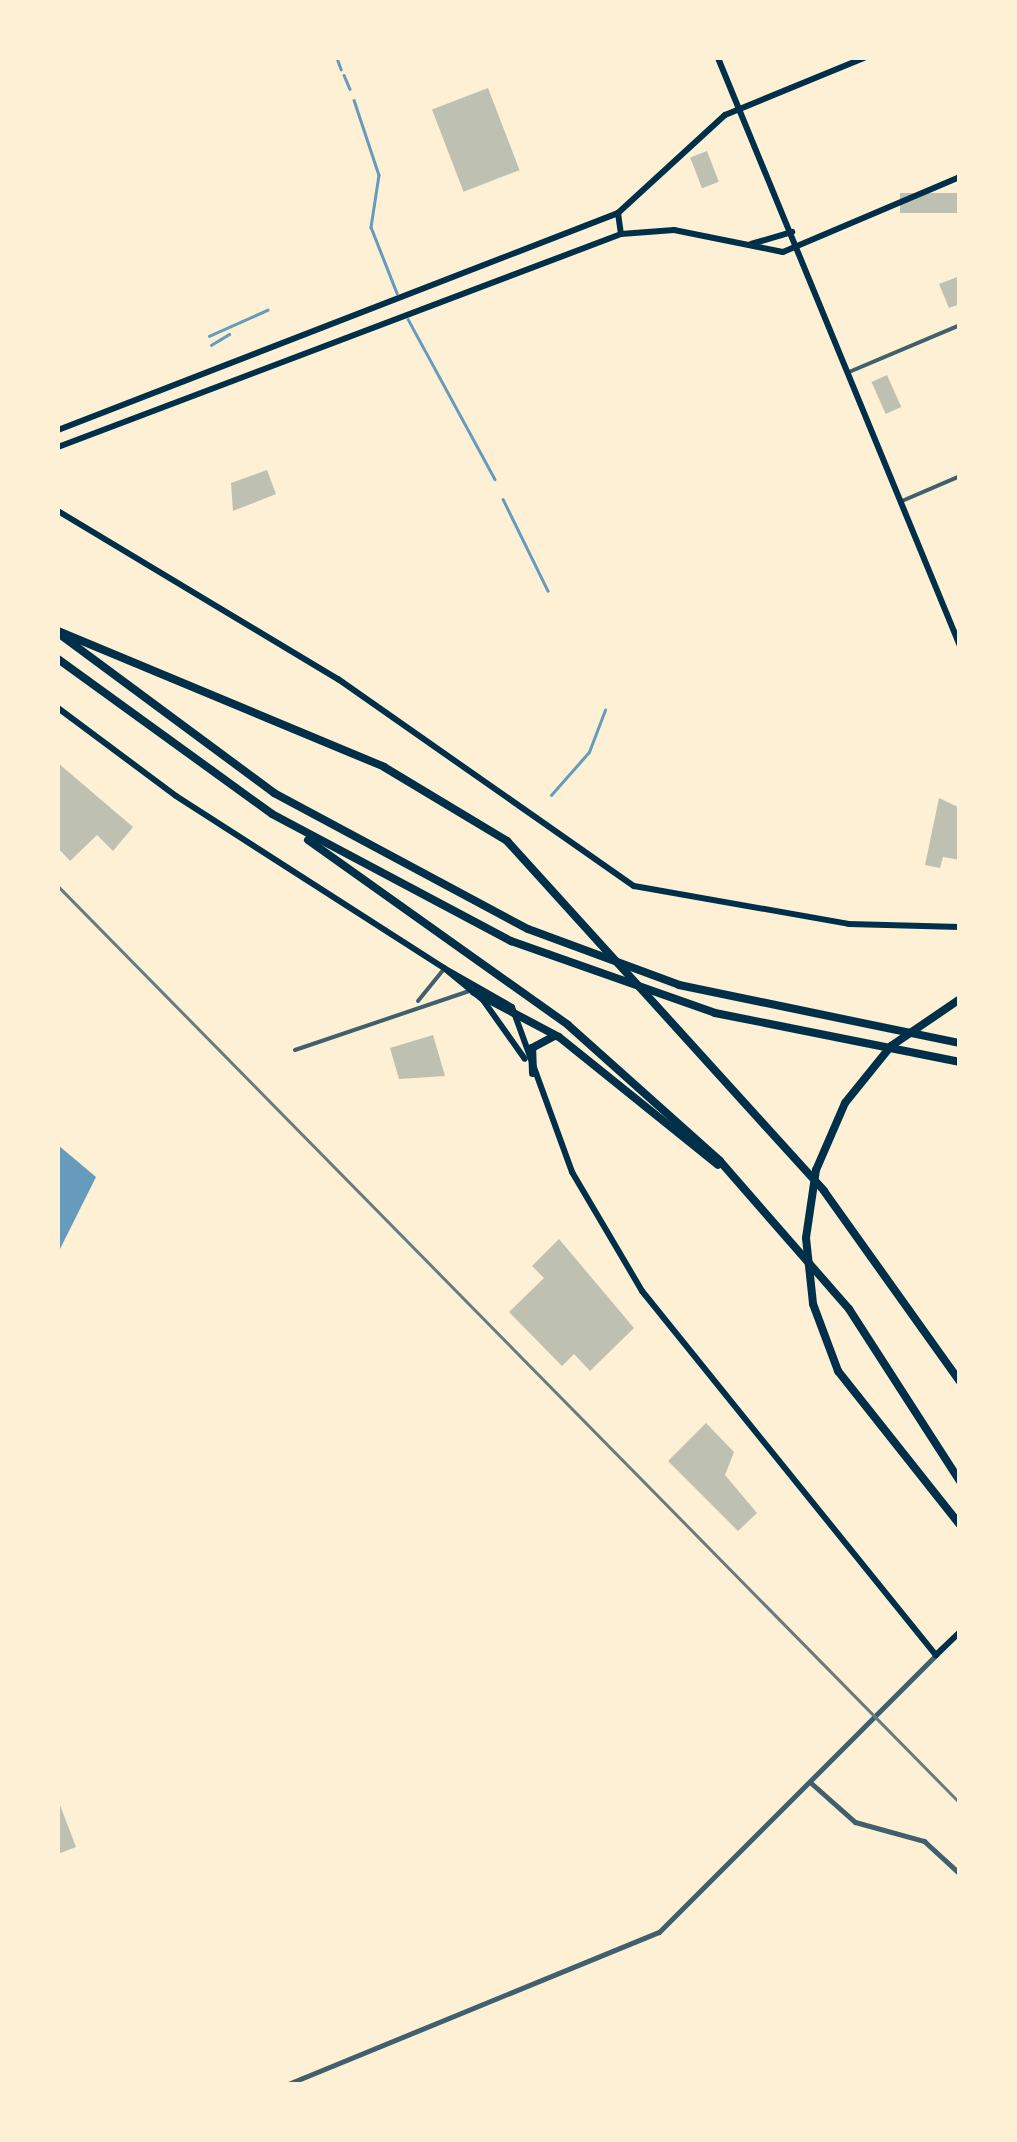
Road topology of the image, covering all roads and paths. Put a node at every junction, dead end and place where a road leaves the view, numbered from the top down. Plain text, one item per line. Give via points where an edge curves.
1 (718, 58) edge
2 (864, 58) edge
3 (740, 107) junction
4 (960, 177) edge
5 (618, 213) junction
6 (792, 232) junction
7 (621, 234) junction
8 (745, 244) junction
9 (798, 247) junction
10 (960, 325) edge
11 (849, 372) junction
12 (61, 429) edge
13 (70, 442) junction
14 (58, 446) edge
15 (960, 476) edge
16 (902, 501) junction
17 (58, 511) edge
18 (956, 629) edge
19 (58, 632) edge
20 (960, 646) edge
21 (58, 659) edge
22 (58, 708) edge
23 (272, 814) junction
24 (960, 927) edge
25 (444, 968) junction
26 (474, 992) junction
27 (960, 999) edge
28 (410, 1006) junction
29 (512, 1007) junction
30 (559, 1037) junction
31 (960, 1043) edge
32 (294, 1050) dead end
33 (960, 1062) edge
34 (532, 1073) junction
35 (749, 1190) junction
36 (960, 1382) edge
37 (960, 1481) edge
38 (960, 1525) edge
39 (960, 1632) edge
40 (936, 1655) junction
41 (810, 1783) junction
42 (960, 1874) edge
43 (288, 2084) edge

1 - 3 main road
2 - 3 main road
3 - 5 main road
3 - 6 main road
4 - 9 main road
5 - 7 main road
5 - 12 main road
6 - 8 main road
6 - 9 main road
7 - 8 main road via 674,230
7 - 13 main road
8 - 9 main road
9 - 11 main road
10 - 11 street
11 - 16 main road
12 - 13 main road
13 - 14 main road
15 - 16 street
16 - 18 main road
17 - 24 main road via 338,679 622,880 863,926
18 - 20 main road
19 - 31 highway via 274,793 528,929 679,984
19 - 36 highway via 384,767 507,840 824,1191
21 - 23 highway
22 - 25 main road via 176,796
23 - 33 highway via 430,902 587,971 714,1013
23 - 35 highway via 568,1025
25 - 26 main road
25 - 28 street
25 - 29 main road
26 - 28 street
26 - 29 highway
26 - 34 main road
27 - 38 highway via 891,1046 832,1126 806,1238 822,1334 852,1396
28 - 32 street
29 - 30 highway
29 - 34 main road
30 - 34 highway via 534,1044
30 - 35 highway
34 - 40 main road via 612,1249
35 - 37 highway via 850,1309
39 - 40 main road
40 - 41 street
41 - 42 street via 855,1822 924,1840
41 - 43 street via 710,1888 643,1942

